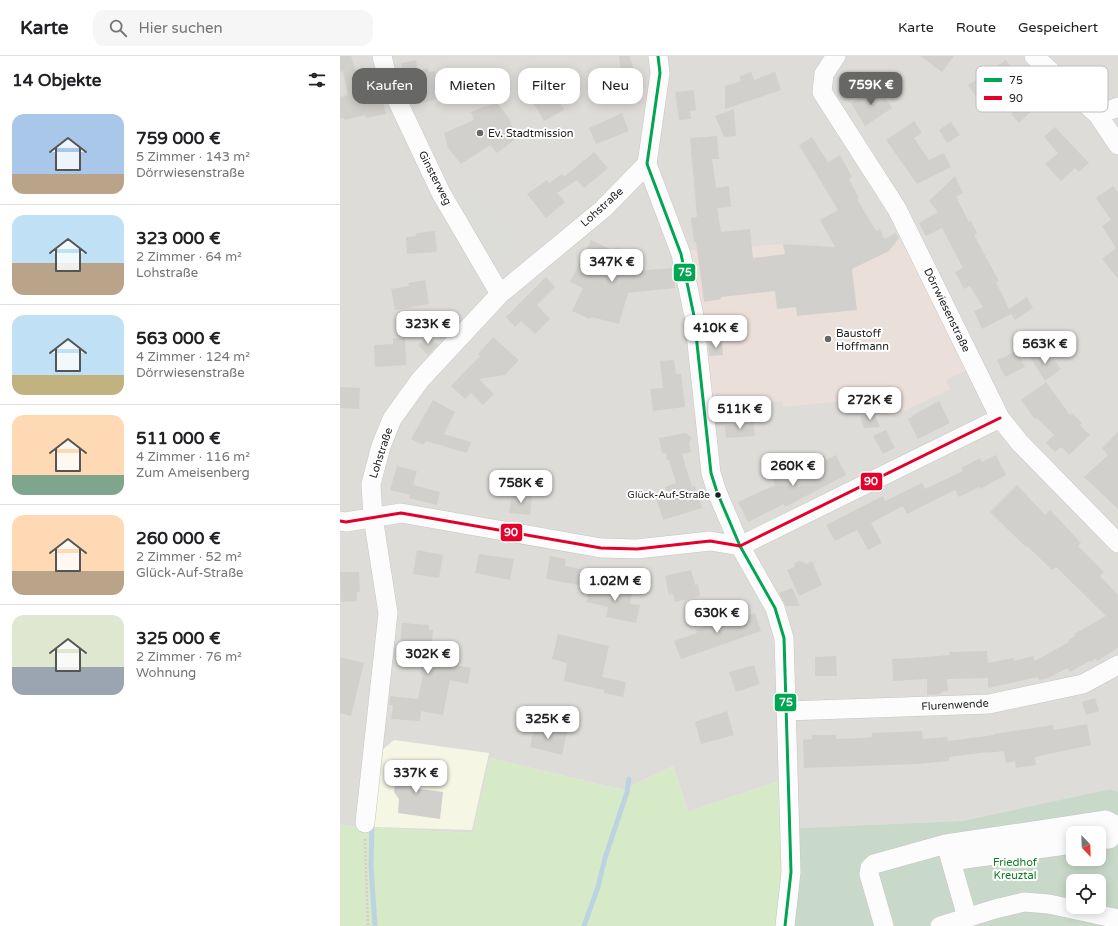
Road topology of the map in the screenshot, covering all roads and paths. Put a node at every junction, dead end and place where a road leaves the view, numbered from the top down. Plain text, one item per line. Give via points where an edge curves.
1 (382, 56) edge
2 (658, 56) edge
3 (836, 56) edge
4 (1034, 56) edge
5 (1045, 66) edge
6 (1118, 107) edge
7 (1108, 111) edge
8 (1095, 112) edge
9 (1106, 112) edge
10 (1098, 115) junction
11 (1118, 146) edge
12 (647, 164) junction
13 (500, 294) junction
14 (1000, 418) junction
15 (373, 517) junction
16 (340, 521) edge
17 (1118, 543) edge
18 (740, 546) junction
19 (1118, 665) edge
20 (786, 711) junction
21 (365, 823) joint
22 (1110, 840) edge
23 (1066, 844) edge
24 (949, 852) junction
25 (967, 917) junction
26 (1118, 918) edge
27 (368, 926) edge
28 (785, 926) edge
29 (884, 926) edge
30 (940, 926) edge

1 - 13 street, Ginsterweg via 388,81 441,193
2 - 12 street via 660,74
3 - 14 street, Dörrwiesenstraße via 824,74 822,92 897,209
4 - 5 street
6 - 7 street
8 - 10 street
9 - 10 street
10 - 11 street
12 - 13 street, Lohstraße via 602,209
12 - 18 street via 681,254 694,316 711,473
13 - 15 street, Lohstraße via 420,380 392,419 381,446 371,484
14 - 17 street, Dörrwiesenstraße via 1020,443
14 - 18 street
15 - 16 street
15 - 18 street via 400,514 601,548 637,549 710,541
15 - 21 street, Lohstraße via 388,613
18 - 20 street via 775,608 784,638
19 - 20 street, Flurenwende via 1084,684 989,704
20 - 28 street via 791,872
21 - 27 path
22 - 24 street via 1115,829 1112,823 1106,820
23 - 24 street
24 - 25 street
24 - 29 street via 874,864 870,868 869,874
25 - 26 street via 1024,902 1049,904
25 - 30 street

